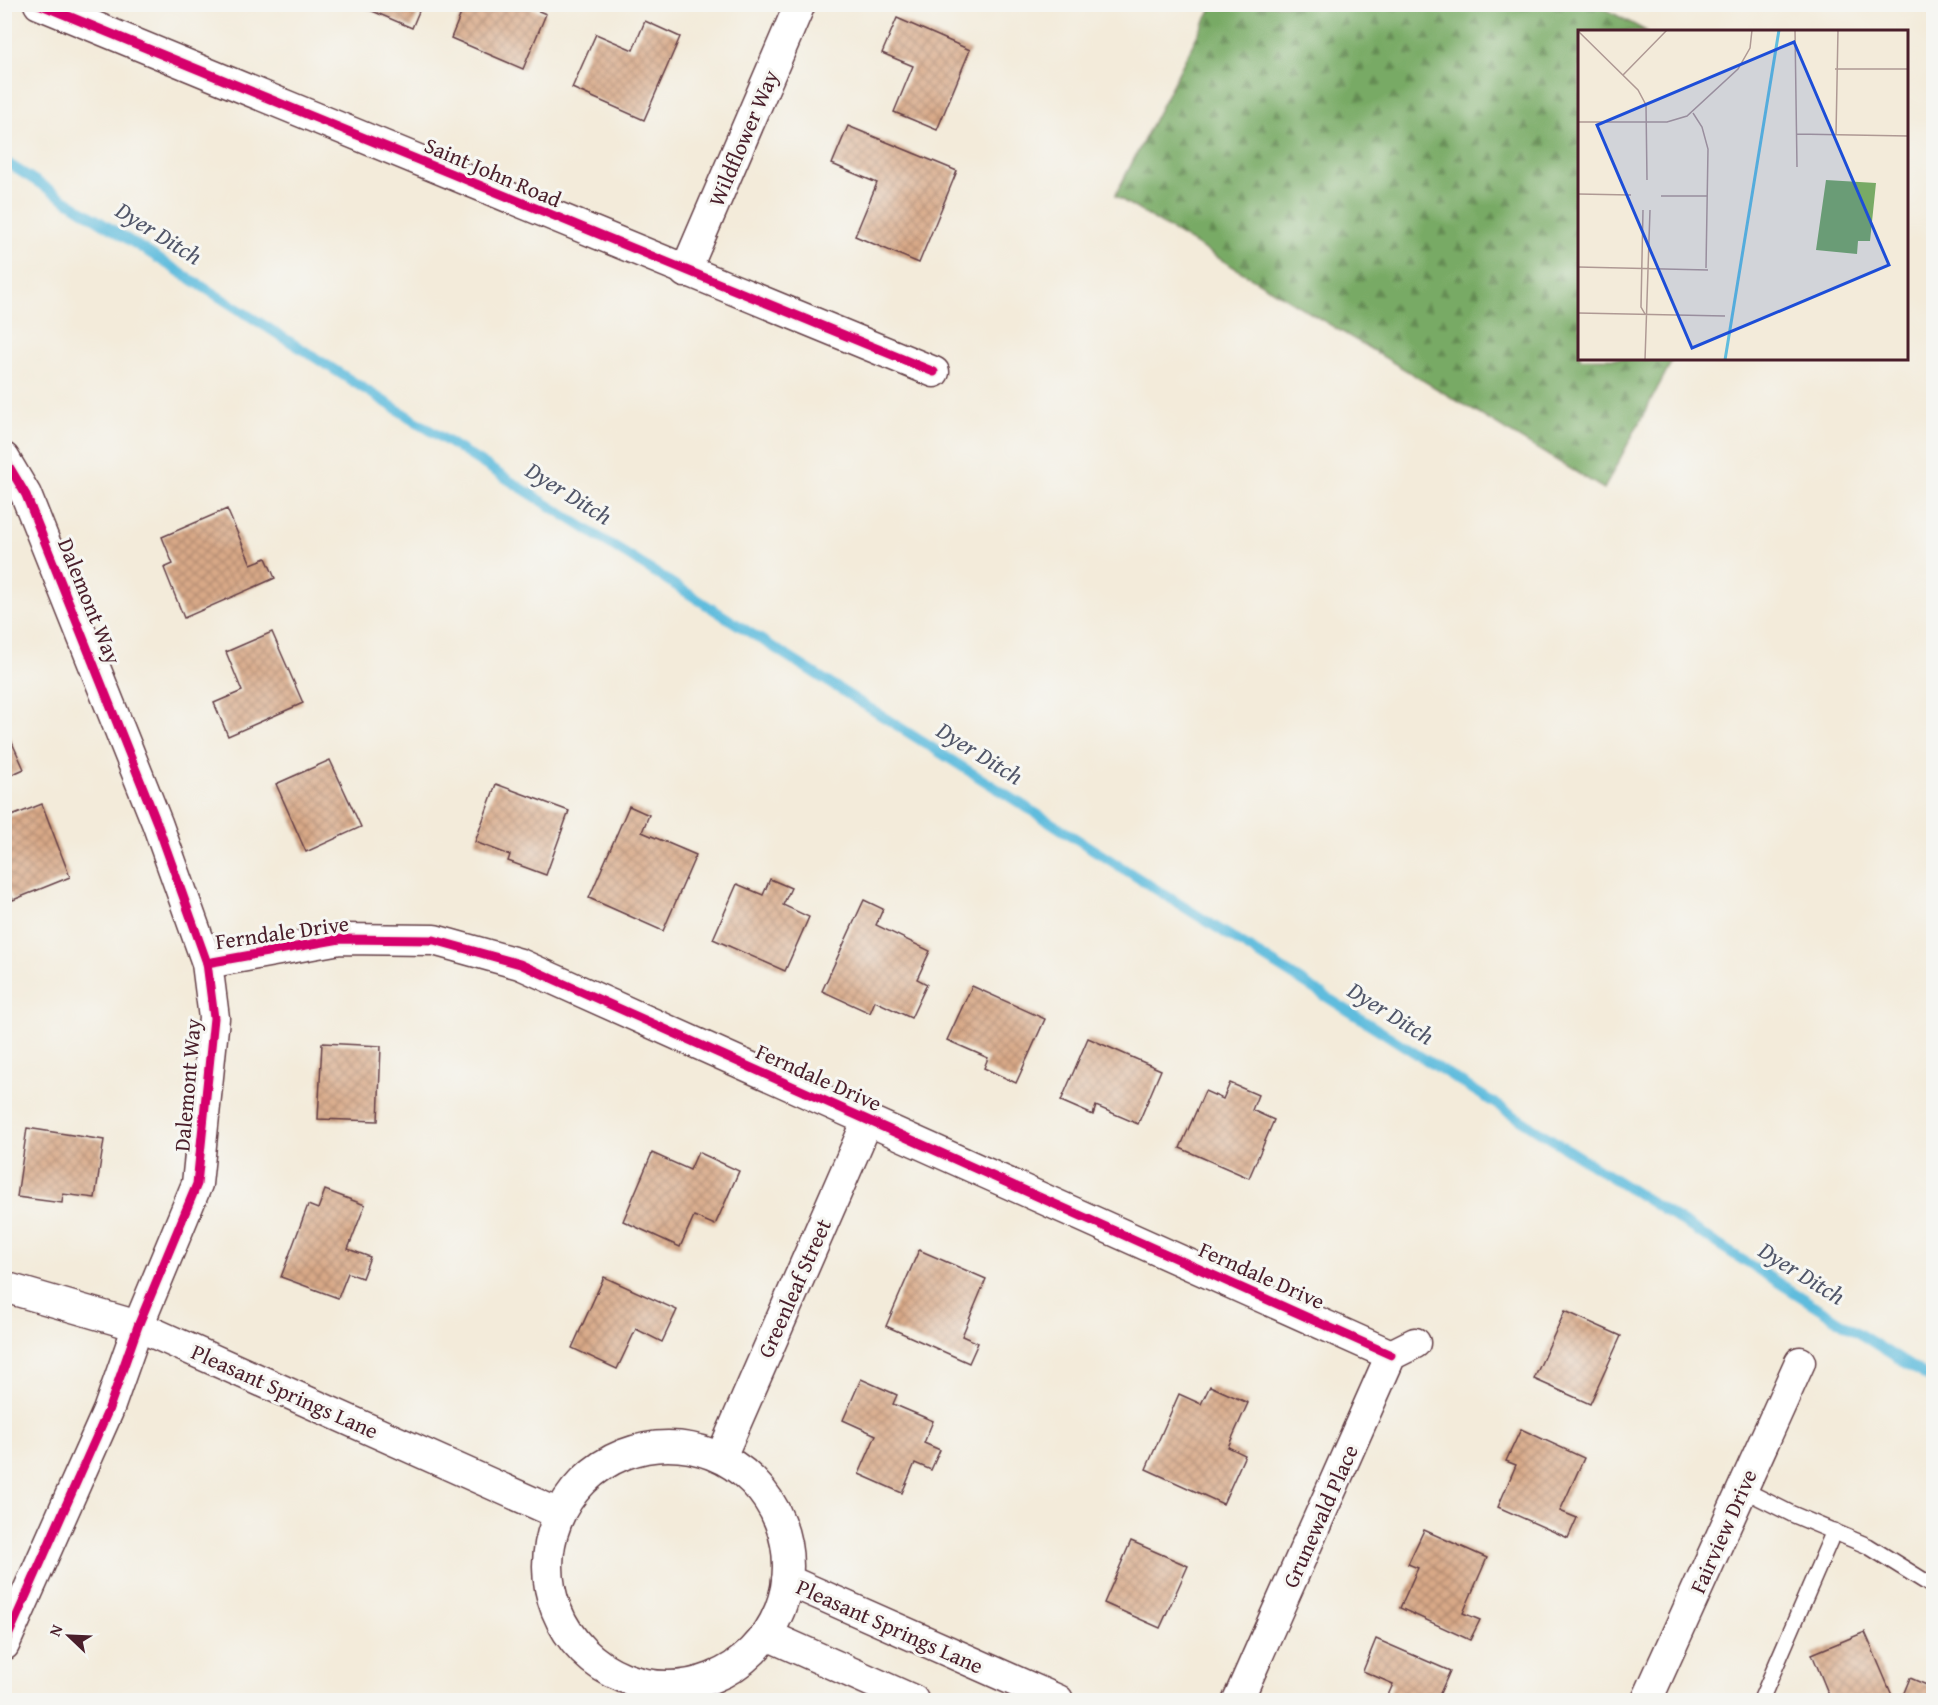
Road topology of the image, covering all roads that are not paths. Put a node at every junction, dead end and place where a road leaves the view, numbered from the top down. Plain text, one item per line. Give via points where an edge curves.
1 (39, 4) edge
2 (800, 4) edge
3 (685, 272) junction
4 (934, 372) dead end
5 (4, 458) edge
6 (207, 963) junction
7 (868, 1120) junction
8 (4, 1287) edge
9 (138, 1326) junction
10 (1403, 1349) joint
11 (1800, 1362) dead end
12 (721, 1457) junction
13 (1742, 1489) junction
14 (559, 1514) junction
15 (1834, 1531) junction
16 (787, 1580) junction
17 (1934, 1587) edge
18 (766, 1635) junction
19 (4, 1645) edge
20 (617, 1689) edge
21 (913, 1701) edge
22 (1058, 1701) edge
23 (1238, 1701) edge
24 (1647, 1701) edge
25 (1761, 1701) edge

1 - 3 street, Saint John Road
2 - 3 street, Wildflower Way
3 - 4 street, Saint John Road
5 - 6 street, Dalemont Way via 35,517 157,823
6 - 7 street, Ferndale Drive via 340,939 434,940 520,964
6 - 9 street, Dalemont Way via 214,1018 197,1184
7 - 10 street, Ferndale Drive
7 - 12 street, Greenleaf Street
8 - 9 street, Pleasant Springs Lane
9 - 14 street, Pleasant Springs Lane
9 - 19 street, Dalemont Way via 108,1411
10 - 23 street, Grunewald Place
11 - 13 street, Fairview Drive
12 - 14 street, Pleasant Springs Lane via 685,1446 646,1447 611,1459 580,1482
12 - 16 street, Pleasant Springs Lane via 751,1478 773,1508 786,1543
13 - 15 lane
13 - 24 street, Fairview Drive
14 - 20 street, Pleasant Springs Lane via 548,1551 549,1591 564,1628
15 - 17 lane via 1868,1545
15 - 25 lane
16 - 18 street, Pleasant Springs Lane via 780,1609
16 - 22 street, Pleasant Springs Lane
18 - 20 street, Pleasant Springs Lane via 738,1664 702,1682
18 - 21 street

